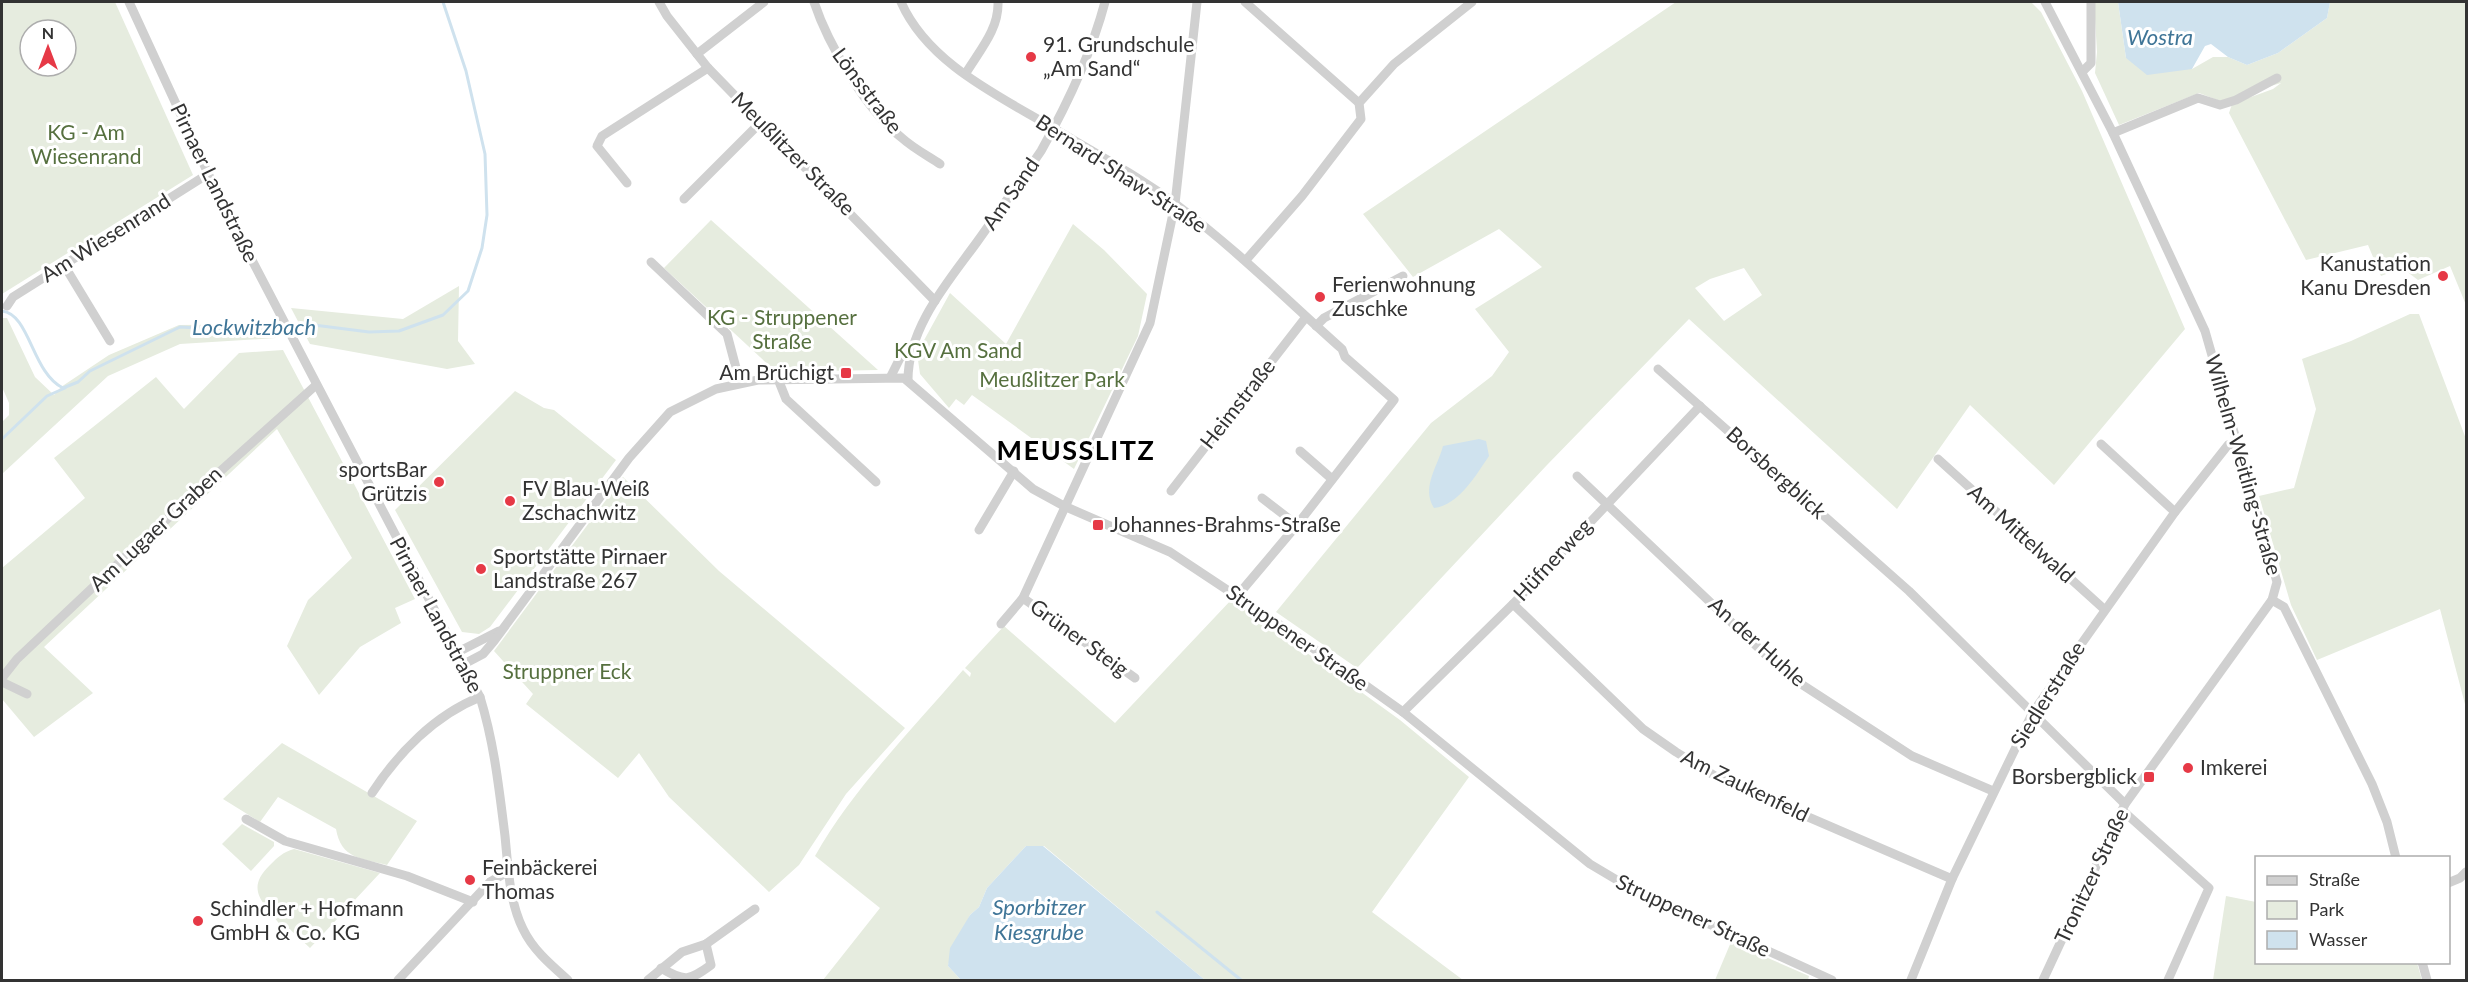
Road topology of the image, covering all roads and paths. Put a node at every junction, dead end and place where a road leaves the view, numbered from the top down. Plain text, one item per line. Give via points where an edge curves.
1 (129, 2) edge
2 (659, 2) edge
3 (764, 2) edge
4 (814, 2) edge
5 (901, 2) edge
6 (998, 2) edge
7 (1105, 2) edge
8 (1197, 2) edge
9 (1245, 2) edge
10 (1472, 2) edge
11 (2045, 2) edge
12 (2091, 2) edge
13 (697, 54) junction
14 (708, 68) junction
15 (2082, 72) junction
16 (966, 73) junction
17 (2277, 78) dead end
18 (1359, 103) junction
19 (760, 123) junction
20 (1054, 129) junction
21 (2113, 133) junction
22 (940, 164) dead end
23 (208, 174) junction
24 (627, 183) dead end
25 (684, 199) dead end
26 (1175, 204) junction
27 (1246, 260) junction
28 (651, 262) dead end
29 (64, 265) junction
30 (1402, 276) dead end
31 (935, 301) junction
32 (7, 306) dead end
33 (1306, 318) junction
34 (1316, 326) junction
35 (110, 341) dead end
36 (913, 344) junction
37 (1658, 369) dead end
38 (891, 376) junction
39 (778, 379) junction
40 (908, 380) junction
41 (740, 383) junction
42 (315, 386) junction
43 (1700, 405) junction
44 (2237, 443) junction
45 (2102, 444) dead end
46 (1300, 451) dead end
47 (1938, 459) dead end
48 (1014, 471) junction
49 (1577, 476) dead end
50 (1332, 479) junction
51 (876, 483) dead end
52 (1171, 490) dead end
53 (1262, 498) dead end
54 (1608, 502) junction
55 (1064, 506) junction
56 (2175, 512) junction
57 (1297, 525) junction
58 (979, 530) dead end
59 (1238, 595) junction
60 (1023, 598) junction
61 (2272, 600) junction
62 (1513, 604) junction
63 (2104, 609) junction
64 (1001, 624) dead end
65 (501, 629) junction
66 (458, 652) junction
67 (464, 664) junction
68 (1135, 678) dead end
69 (2, 680) edge
70 (27, 694) dead end
71 (480, 697) junction
72 (1403, 712) junction
73 (2033, 712) junction
74 (1993, 791) junction
75 (372, 793) dead end
76 (2123, 807) junction
77 (246, 819) dead end
78 (2396, 856) edge
79 (508, 871) junction
80 (2466, 872) edge
81 (1952, 879) junction
82 (2450, 882) edge
83 (473, 902) junction
84 (754, 909) dead end
85 (706, 944) junction
86 (2422, 964) edge
87 (661, 968) junction
88 (398, 981) edge
89 (568, 981) edge
90 (648, 981) edge
91 (1832, 981) edge
92 (1911, 981) edge
93 (2043, 981) edge
94 (2168, 981) edge
95 (2427, 981) edge

1 - 23 street, Pirnaer Landstraße
2 - 13 street, Meußlitzer Straße
3 - 13 street
4 - 22 street, Lönsstraße via 839,60 872,104 900,137
5 - 16 street, Bernard-Shaw-Straße via 924,38
6 - 16 street via 991,34
7 - 20 street, Am Sand via 1080,78
8 - 26 street
9 - 18 street
10 - 18 street via 1394,64
11 - 15 street, Wilhelm-Weitling-Straße
12 - 15 street via 2091,63
13 - 14 street, Meußlitzer Straße
14 - 19 street, Meußlitzer Straße
14 - 24 street via 602,136 597,146
15 - 21 street, Wilhelm-Weitling-Straße
16 - 20 street, Bernard-Shaw-Straße
17 - 21 street via 2236,100 2220,105 2198,98
18 - 27 street via 1361,119
19 - 25 street
19 - 31 street, Meußlitzer Straße
20 - 26 street, Bernard-Shaw-Straße
20 - 31 street, Am Sand
21 - 44 street, Wilhelm-Weitling-Straße via 2205,332
23 - 29 street, Am Wiesenrand
23 - 42 street, Pirnaer Landstraße
26 - 27 street, Bernard-Shaw-Straße
26 - 55 street via 1145,338
27 - 33 street, Bernard-Shaw-Straße
28 - 41 street via 727,334
29 - 32 street, Am Wiesenrand via 13,297
29 - 35 street
30 - 34 street
31 - 36 street, Am Sand
33 - 34 street, Bernard-Shaw-Straße
33 - 52 street, Heimstraße
34 - 50 street, Bernard-Shaw-Straße via 1394,400
36 - 38 street, Am Sand
36 - 40 street, Am Sand
37 - 43 street, Borsbergblick
38 - 39 street, Struppener Straße
38 - 40 street, Struppener Straße
39 - 41 street, Struppener Straße
39 - 51 street via 786,399
40 - 48 street, Struppener Straße
41 - 65 street, Struppener Straße via 698,396 662,419
42 - 66 street, Pirnaer Landstraße
42 - 69 street, Am Lugaer Graben via 125,557 17,659
43 - 54 street, Hüfnerweg
43 - 73 street, Borsbergblick via 1909,591
44 - 56 street, Siedlerstraße via 2228,445
44 - 61 street, Wilhelm-Weitling-Straße via 2277,582
45 - 56 street
46 - 50 street
47 - 63 street, Am Mittelwald
48 - 55 street, Struppener Straße via 1034,489
48 - 58 street
49 - 54 street, An der Huhle
50 - 57 street
53 - 57 street
54 - 62 street, Hüfnerweg
54 - 74 street, An der Huhle via 1795,680 1912,756
55 - 59 street, Struppener Straße via 1170,552
55 - 60 street
56 - 63 street, Siedlerstraße
57 - 59 street
59 - 72 street, Struppener Straße
60 - 64 street
60 - 68 street, Grüner Steig
61 - 76 street, Tronitzer Straße
61 - 78 street, Wilhelm-Weitling-Straße via 2284,607 2372,784
62 - 72 street, Hüfnerweg
62 - 81 street, Am Zaukenfeld via 1643,729 1676,752 1720,779
63 - 73 street, Siedlerstraße
65 - 66 street, Struppener Straße
65 - 67 street, Struppener Straße via 483,654
66 - 67 street, Pirnaer Landstraße
67 - 71 street, Pirnaer Landstraße
69 - 70 street, Am Lugaer Graben
71 - 75 street via 424,733 391,764
71 - 79 street, Pirnaer Landstraße via 496,758
72 - 91 street, Struppener Straße via 1614,880
73 - 74 street, Siedlerstraße
73 - 76 street, Borsbergblick
74 - 81 street, Siedlerstraße
76 - 93 street, Tronitzer Straße
76 - 94 street, Borsbergblick via 2209,888
77 - 83 street via 285,841 407,876
79 - 83 street via 490,882
79 - 89 street, Pirnaer Landstraße via 523,930 537,952
80 - 82 street
81 - 92 street, Siedlerstraße
83 - 88 street
84 - 85 street
85 - 87 street via 682,952
85 - 87 street via 711,965 693,979 677,978
86 - 95 street
87 - 90 street

